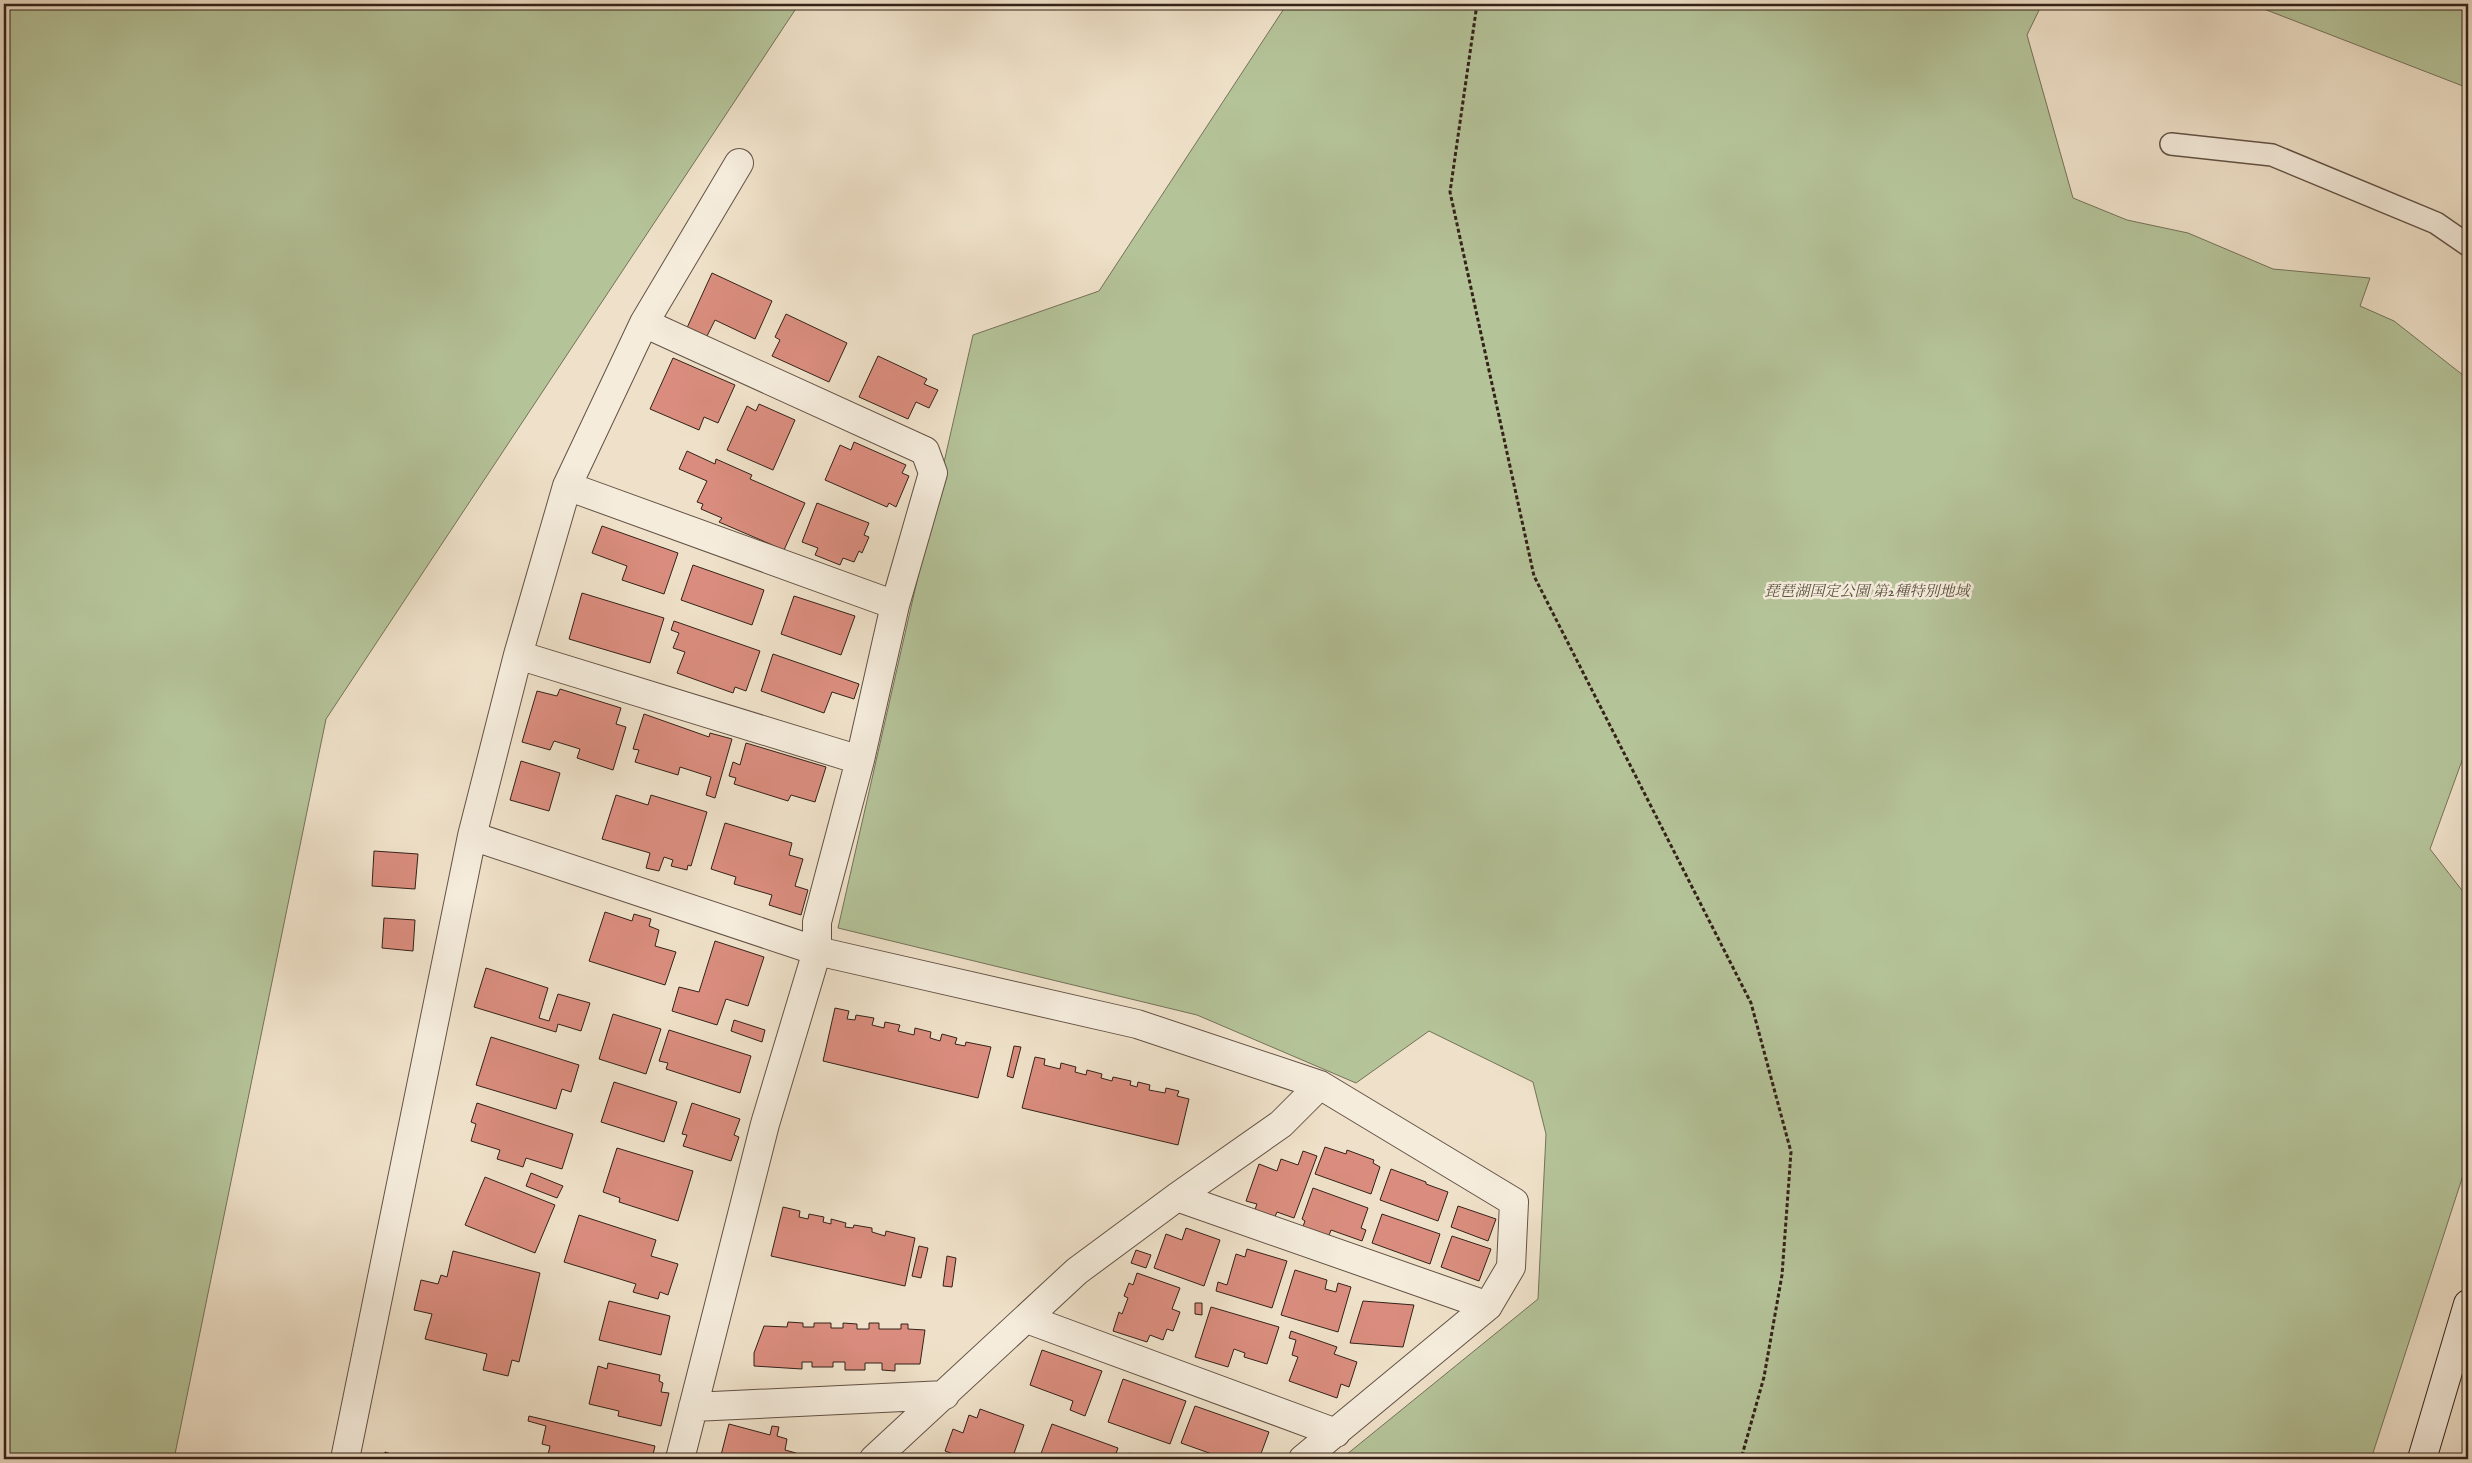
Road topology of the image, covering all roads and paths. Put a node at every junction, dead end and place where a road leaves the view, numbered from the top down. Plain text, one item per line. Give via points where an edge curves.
1 (1477, 4) edge
2 (2171, 144) dead end
3 (739, 162) dead end
4 (2468, 245) edge
5 (644, 323) junction
6 (567, 486) junction
7 (896, 605) junction
8 (518, 655) junction
9 (860, 760) junction
10 (472, 836) junction
11 (817, 951) junction
12 (1320, 1085) junction
13 (1177, 1197) junction
14 (2468, 1304) edge
15 (1488, 1306) junction
16 (1027, 1319) junction
17 (945, 1395) junction
18 (693, 1407) junction
19 (1336, 1433) junction
20 (880, 1458) edge
21 (345, 1459) edge
22 (680, 1459) edge
23 (1303, 1459) edge
24 (1741, 1459) edge
25 (2422, 1459) edge

1 - 24 path via 1450,192 1534,576 1751,1003 1791,1152 1782,1275 1764,1377
2 - 4 lane via 2272,155 2436,223
3 - 5 street
5 - 6 street
5 - 7 street via 925,451 934,473
6 - 7 street
6 - 8 street
7 - 9 street
8 - 9 street
8 - 10 street
9 - 11 street via 817,922
10 - 11 street
10 - 21 street
11 - 12 street via 1137,1024
11 - 18 street via 766,1124
12 - 13 street via 1281,1124
12 - 15 street via 1514,1202 1512,1268
13 - 15 street
13 - 16 street via 1078,1271
14 - 25 street
15 - 19 street
16 - 17 street
16 - 19 street
17 - 18 street
17 - 20 street
18 - 22 street
19 - 23 street

